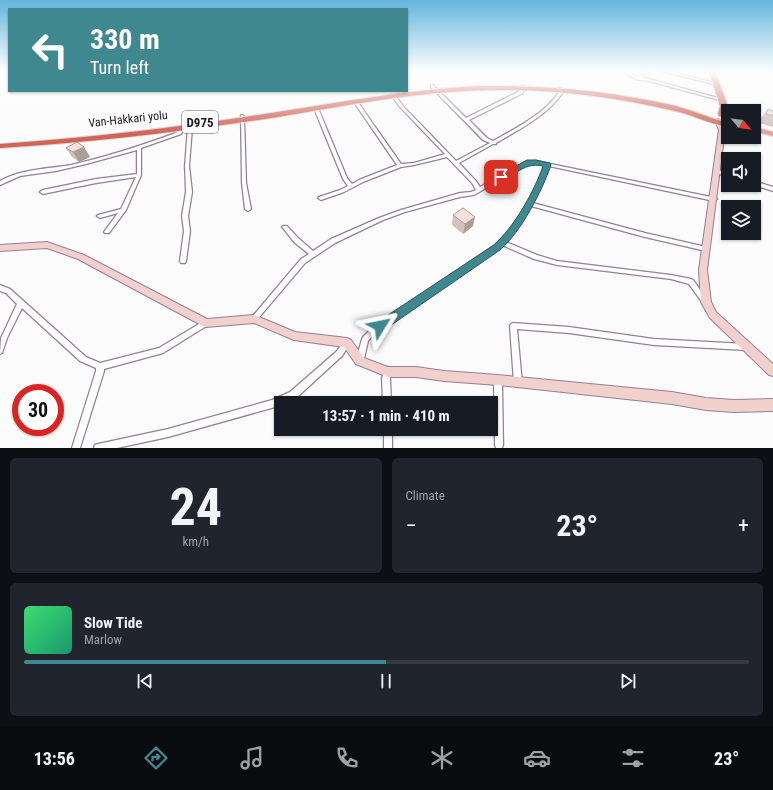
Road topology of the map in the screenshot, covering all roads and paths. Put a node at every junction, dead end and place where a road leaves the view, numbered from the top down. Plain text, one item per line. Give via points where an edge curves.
1 (438, 92) edge
2 (522, 92) edge
3 (561, 92) edge
4 (583, 92) edge
5 (597, 92) edge
6 (692, 92) edge
7 (720, 92) edge
8 (725, 92) edge
9 (397, 93) edge
10 (633, 98) junction
11 (723, 100) junction
12 (356, 102) junction
13 (723, 104) edge
14 (729, 104) edge
15 (316, 108) junction
16 (721, 117) edge
17 (242, 118) junction
18 (466, 120) junction
19 (186, 128) junction
20 (761, 132) edge
21 (773, 136) edge
22 (0, 142) edge
23 (494, 143) junction
24 (722, 144) edge
25 (0, 146) edge
26 (138, 148) junction
27 (448, 155) junction
28 (455, 163) junction
29 (547, 165) junction
30 (400, 166) junction
31 (716, 171) junction
32 (721, 172) edge
33 (139, 175) junction
34 (0, 183) edge
35 (761, 185) edge
36 (351, 186) junction
37 (478, 189) junction
38 (773, 189) edge
39 (43, 192) dead end
40 (321, 198) dead end
41 (714, 199) junction
42 (529, 204) junction
43 (248, 209) dead end
44 (123, 210) junction
45 (100, 216) dead end
46 (285, 227) dead end
47 (107, 232) dead end
48 (502, 244) junction
49 (0, 248) edge
50 (706, 249) junction
51 (312, 254) junction
52 (183, 261) dead end
53 (0, 288) edge
54 (706, 302) junction
55 (21, 303) junction
56 (254, 319) junction
57 (206, 323) junction
58 (347, 343) junction
59 (746, 347) junction
60 (0, 351) edge
61 (360, 361) junction
62 (100, 366) junction
63 (773, 371) edge
64 (388, 372) junction
65 (498, 380) junction
66 (518, 383) junction
67 (387, 396) edge
68 (773, 405) edge
69 (388, 436) edge
70 (499, 445) dead end
71 (76, 448) edge
72 (98, 448) edge
73 (388, 448) edge

1 - 18 street
2 - 18 street
3 - 23 street via 551,106
4 - 10 highway, D975
5 - 10 highway, D975
6 - 11 street
7 - 11 highway
8 - 14 highway
9 - 12 highway, D975
9 - 17 highway, Van-Hakkari yolu / D975
9 - 27 street via 401,106
10 - 16 highway, D975 via 686,112
11 - 13 highway
12 - 15 highway, D975
12 - 30 street
15 - 17 highway, D975
15 - 36 street via 345,179
17 - 19 highway, D975
17 - 22 highway, Van-Hakkari yolu / D975 via 101,134
17 - 43 street via 244,183
18 - 23 street via 485,139
19 - 25 highway, D975 via 98,139
19 - 26 street via 175,135
19 - 52 street via 188,192
20 - 21 main road
23 - 28 street
24 - 31 street
26 - 33 street
26 - 34 street via 56,169 8,178
27 - 28 street
27 - 30 street
28 - 37 street
29 - 37 street via 527,163
29 - 41 street
29 - 42 street
30 - 36 street
31 - 32 street
31 - 41 street
33 - 39 street
33 - 44 street
35 - 38 street
36 - 40 street
37 - 51 street via 472,194 409,209 381,219 333,241
41 - 50 street
42 - 48 street
42 - 50 street
44 - 45 street
44 - 47 street
46 - 51 street
48 - 54 street via 547,261 671,277 691,282
48 - 61 street via 372,332 365,339
49 - 57 street via 47,245 74,255
50 - 54 street via 703,270
51 - 56 street via 298,265
53 - 55 street via 8,291
54 - 59 street via 713,315
55 - 60 street
55 - 62 street via 83,359
56 - 57 street
56 - 58 street via 294,336
57 - 62 street via 161,351
58 - 61 street
58 - 72 street via 339,354 293,395 272,404 168,433
59 - 63 street
59 - 66 street via 654,342 569,330 513,326
61 - 64 street
62 - 71 street
64 - 65 street via 416,372
64 - 67 street
65 - 66 street
65 - 70 street
66 - 68 street via 706,404
69 - 73 street

